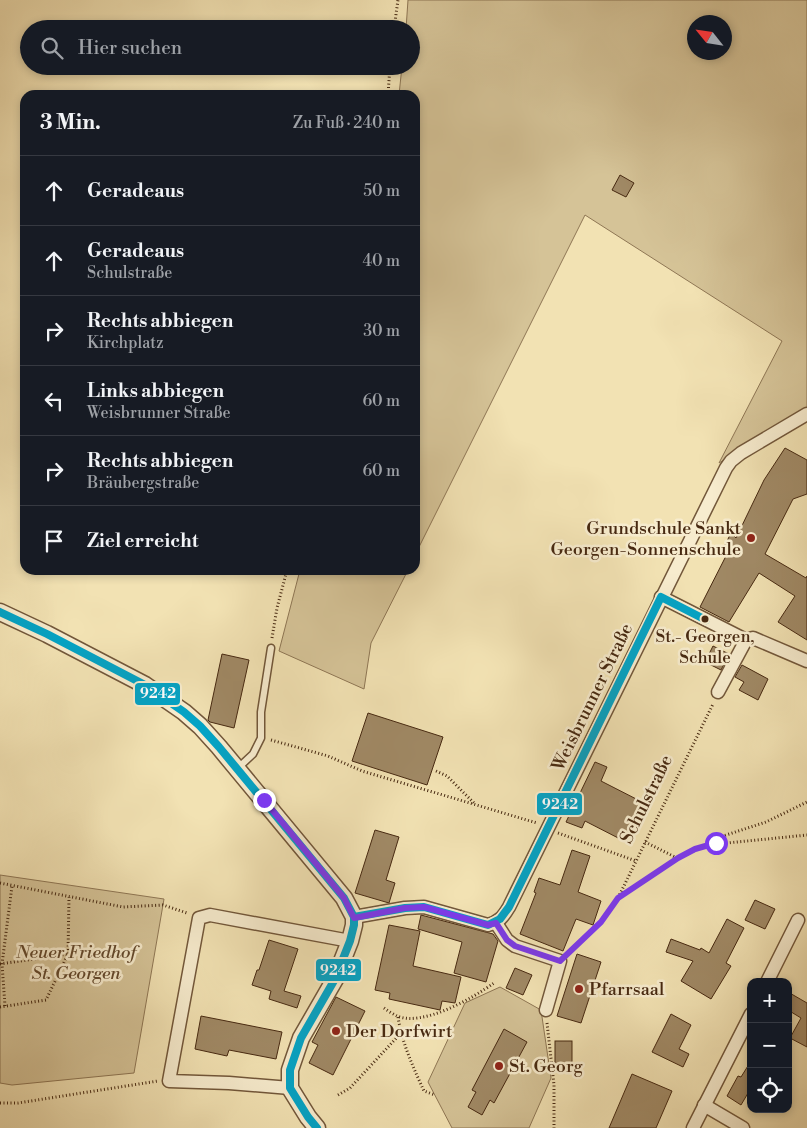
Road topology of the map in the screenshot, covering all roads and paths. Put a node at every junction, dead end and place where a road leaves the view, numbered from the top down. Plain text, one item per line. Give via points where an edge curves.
1 (398, 0) edge
2 (395, 20) edge
3 (389, 75) edge
4 (388, 90) edge
5 (807, 414) edge
6 (286, 575) edge
7 (661, 597) junction
8 (0, 612) edge
9 (746, 640) junction
10 (270, 648) joint
11 (807, 661) edge
12 (718, 692) joint
13 (261, 738) junction
14 (238, 769) junction
15 (436, 771) dead end
16 (807, 802) edge
17 (476, 804) junction
18 (547, 828) junction
19 (807, 835) edge
20 (645, 842) junction
21 (716, 843) junction
22 (678, 858) junction
23 (636, 860) junction
24 (0, 884) edge
25 (12, 886) junction
26 (69, 897) junction
27 (618, 898) junction
28 (200, 918) junction
29 (354, 918) junction
30 (798, 920) dead end
31 (496, 923) junction
32 (350, 941) junction
33 (68, 954) junction
34 (560, 961) junction
35 (1, 964) edge
36 (769, 978) edge
37 (494, 983) dead end
38 (5, 1006) junction
39 (0, 1007) edge
40 (384, 1008) dead end
41 (546, 1010) joint
42 (398, 1017) junction
43 (747, 1022) edge
44 (401, 1033) junction
45 (169, 1081) junction
46 (290, 1088) junction
47 (338, 1095) dead end
48 (435, 1095) dead end
49 (0, 1103) edge
50 (704, 1105) junction
51 (317, 1128) edge
52 (554, 1128) edge
53 (693, 1128) edge
54 (743, 1128) edge

1 - 2 path
3 - 4 path
5 - 7 street, Weisbrunner Straße via 731,460
6 - 10 path
7 - 9 street
7 - 18 street, Weisbrunner Straße
8 - 14 street via 122,672 168,700 200,726
9 - 11 street via 753,638
9 - 12 street
10 - 13 lane via 261,712
12 - 20 path, Schulstraße
13 - 14 lane via 253,754
13 - 17 path
14 - 29 street via 344,898
15 - 17 path via 447,776
16 - 21 path via 766,822 723,836
17 - 18 path
18 - 23 path
18 - 31 street, Weisbrunner Straße via 509,907
19 - 21 path
20 - 22 path
20 - 23 path, Schulstraße
21 - 22 path
22 - 27 path
23 - 27 path, Schulstraße
24 - 25 path
25 - 26 path
25 - 35 path
26 - 28 path via 123,907 163,905
26 - 33 path
27 - 34 path, Schulstraße via 601,922
28 - 32 street via 210,915
28 - 45 street
29 - 31 street via 424,907 488,925
29 - 32 street
30 - 36 street
31 - 34 street via 515,946
32 - 46 street via 335,979 301,1038 290,1070
33 - 35 path
33 - 38 path via 46,1000
34 - 41 street
35 - 38 path
37 - 42 path via 443,1012 421,1019
38 - 39 path
40 - 42 path
41 - 52 path via 554,1085
42 - 44 path
43 - 50 street
44 - 47 path via 350,1088
44 - 48 path via 424,1090
45 - 46 street
45 - 49 path
46 - 51 street
50 - 53 street
50 - 54 street

